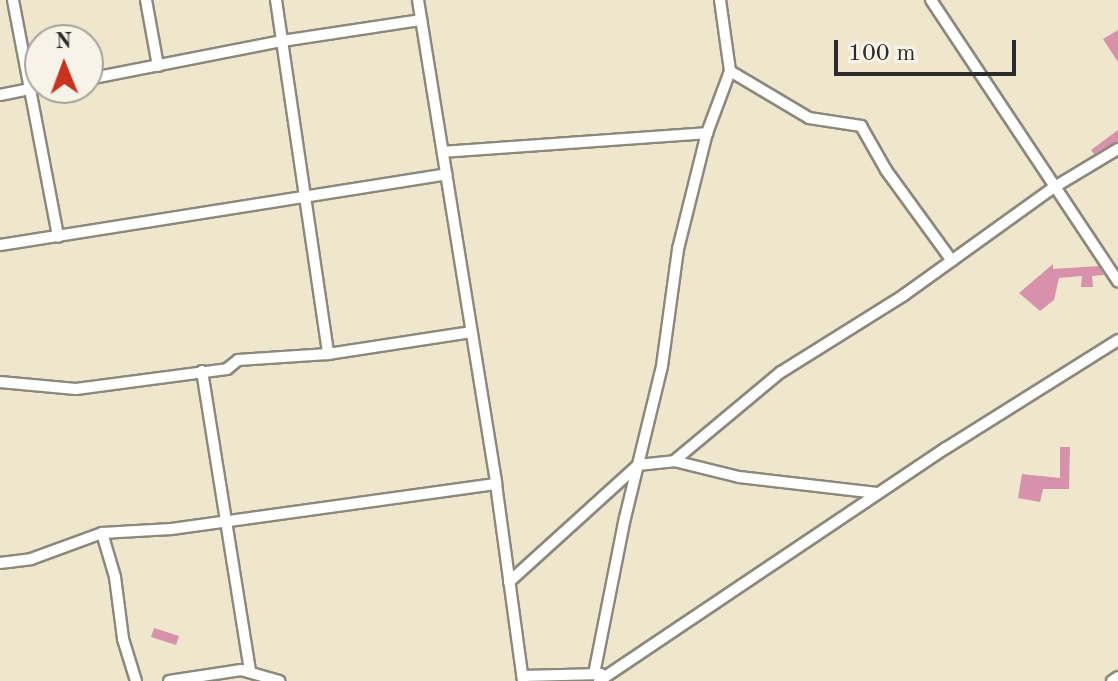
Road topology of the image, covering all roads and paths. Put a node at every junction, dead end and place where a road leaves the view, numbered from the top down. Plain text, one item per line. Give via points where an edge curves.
1 (13, 0) edge
2 (146, 0) edge
3 (276, 0) edge
4 (418, 0) edge
5 (720, 0) edge
6 (931, 0) edge
7 (421, 20) junction
8 (282, 41) junction
9 (24, 44) edge
10 (158, 66) junction
11 (730, 71) junction
12 (104, 76) edge
13 (24, 90) edge
14 (0, 95) edge
15 (37, 104) edge
16 (707, 133) junction
17 (1118, 149) edge
18 (443, 152) junction
19 (446, 174) junction
20 (1053, 188) junction
21 (306, 194) junction
22 (58, 237) junction
23 (0, 245) edge
24 (952, 261) junction
25 (1118, 281) edge
26 (471, 332) junction
27 (1118, 340) edge
28 (328, 354) junction
29 (202, 371) junction
30 (0, 382) edge
31 (674, 461) junction
32 (638, 465) junction
33 (496, 484) junction
34 (877, 493) junction
35 (228, 521) junction
36 (102, 533) junction
37 (0, 563) edge
38 (509, 582) junction
39 (250, 670) junction
40 (1118, 677) edge
41 (523, 678) edge
42 (597, 678) edge
43 (136, 681) edge
44 (169, 681) edge
45 (279, 681) edge
46 (1112, 681) edge

1 - 9 street
2 - 10 street
3 - 8 street
4 - 7 street
5 - 11 street
6 - 20 street
7 - 8 street
7 - 18 street
8 - 10 street
8 - 21 street
10 - 12 street
11 - 16 street
11 - 24 street via 809,118 861,126
13 - 14 street
15 - 22 street
16 - 18 street
16 - 32 street via 678,249 662,366
17 - 20 street
18 - 19 street
19 - 21 street
19 - 26 street
20 - 24 street
20 - 25 street
21 - 22 street
21 - 28 street
22 - 23 street
24 - 31 street via 781,372
26 - 28 street
26 - 33 street
27 - 34 street
28 - 29 street via 238,360 227,369
29 - 30 street via 76,389
29 - 35 street
31 - 32 street
31 - 34 street via 739,477
32 - 38 street
32 - 42 street
33 - 35 street
33 - 38 street
34 - 42 street
35 - 36 street
35 - 39 street
36 - 37 street via 31,559
36 - 43 street
38 - 41 street
39 - 44 street
39 - 45 street
40 - 46 street
41 - 42 street

